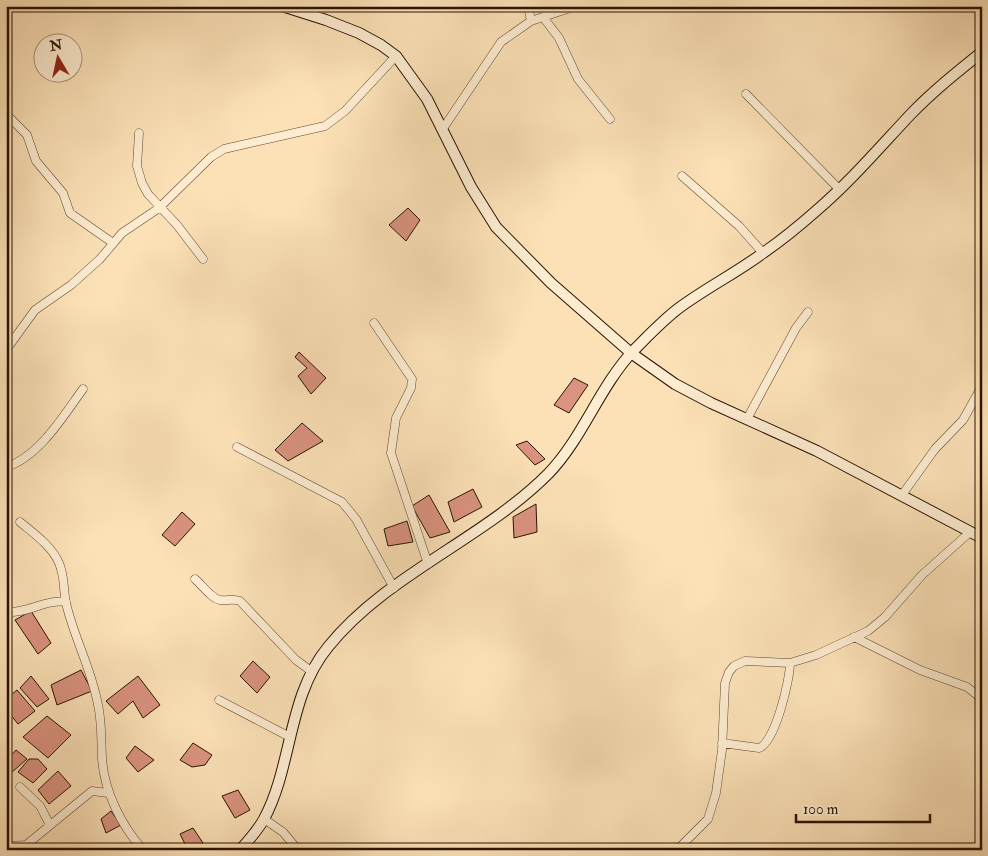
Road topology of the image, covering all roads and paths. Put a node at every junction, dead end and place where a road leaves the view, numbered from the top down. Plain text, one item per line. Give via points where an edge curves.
1 (282, 6) edge
2 (528, 6) edge
3 (576, 6) edge
4 (543, 17) junction
5 (531, 21) junction
6 (982, 52) edge
7 (396, 56) junction
8 (746, 94) dead end
9 (6, 114) edge
10 (610, 119) dead end
11 (442, 130) junction
12 (140, 133) dead end
13 (682, 176) dead end
14 (840, 190) junction
15 (159, 208) junction
16 (114, 243) junction
17 (763, 253) junction
18 (203, 259) dead end
19 (808, 312) dead end
20 (374, 323) dead end
21 (6, 350) edge
22 (631, 353) junction
23 (982, 386) edge
24 (83, 389) dead end
25 (747, 418) junction
26 (238, 447) dead end
27 (6, 467) edge
28 (902, 495) junction
29 (20, 522) dead end
30 (969, 533) junction
31 (982, 538) edge
32 (428, 564) junction
33 (195, 579) dead end
34 (394, 588) junction
35 (66, 602) junction
36 (6, 612) edge
37 (854, 637) junction
38 (790, 663) junction
39 (311, 671) junction
40 (982, 699) edge
41 (219, 700) dead end
42 (288, 736) junction
43 (722, 743) junction
44 (982, 758) edge
45 (982, 768) edge
46 (20, 786) dead end
47 (108, 793) junction
48 (264, 819) junction
49 (50, 825) junction
50 (6, 846) edge
51 (16, 849) edge
52 (144, 850) edge
53 (240, 850) edge
54 (298, 850) edge
55 (677, 850) edge

1 - 7 street via 359,33
2 - 5 street
3 - 4 street
4 - 5 street
4 - 10 street via 559,38 578,79
5 - 11 street via 501,42
6 - 14 street via 915,110
7 - 11 street via 427,99
7 - 15 street via 345,112 325,126 224,149 210,157
8 - 14 street
9 - 16 street via 27,135 36,161 63,193 70,213
11 - 22 street via 496,227 551,283
12 - 15 street via 137,166 142,183
13 - 17 street via 739,226
14 - 17 street
15 - 16 street via 122,233
15 - 18 street via 177,225
16 - 21 street via 71,285 35,310
17 - 22 street via 676,309
19 - 25 street
20 - 32 street via 412,379 396,418 391,452
22 - 25 street via 674,384 711,404
22 - 32 street via 549,473 524,496
23 - 28 street via 963,420 935,449
24 - 27 street via 48,436 24,457
25 - 28 street
26 - 34 street via 342,502 356,519
28 - 30 street
29 - 35 street via 44,543 58,561 66,585
30 - 31 street
30 - 37 street via 922,575 885,617 868,631
32 - 34 street
33 - 39 street via 215,598 240,601 296,660
34 - 39 street via 344,627
35 - 36 street via 55,601 18,612
35 - 47 street via 94,682
37 - 38 street
37 - 40 street via 920,670 967,687
38 - 43 street via 790,678 782,707 765,744 759,748
38 - 43 street via 745,661 734,666 725,683
39 - 42 street
41 - 42 street
42 - 48 street via 280,779
43 - 55 street via 716,793 708,819
44 - 45 street
46 - 49 street via 40,806
47 - 49 street via 92,791
47 - 52 street
48 - 53 street
48 - 54 street via 283,832
49 - 51 street
50 - 51 street

